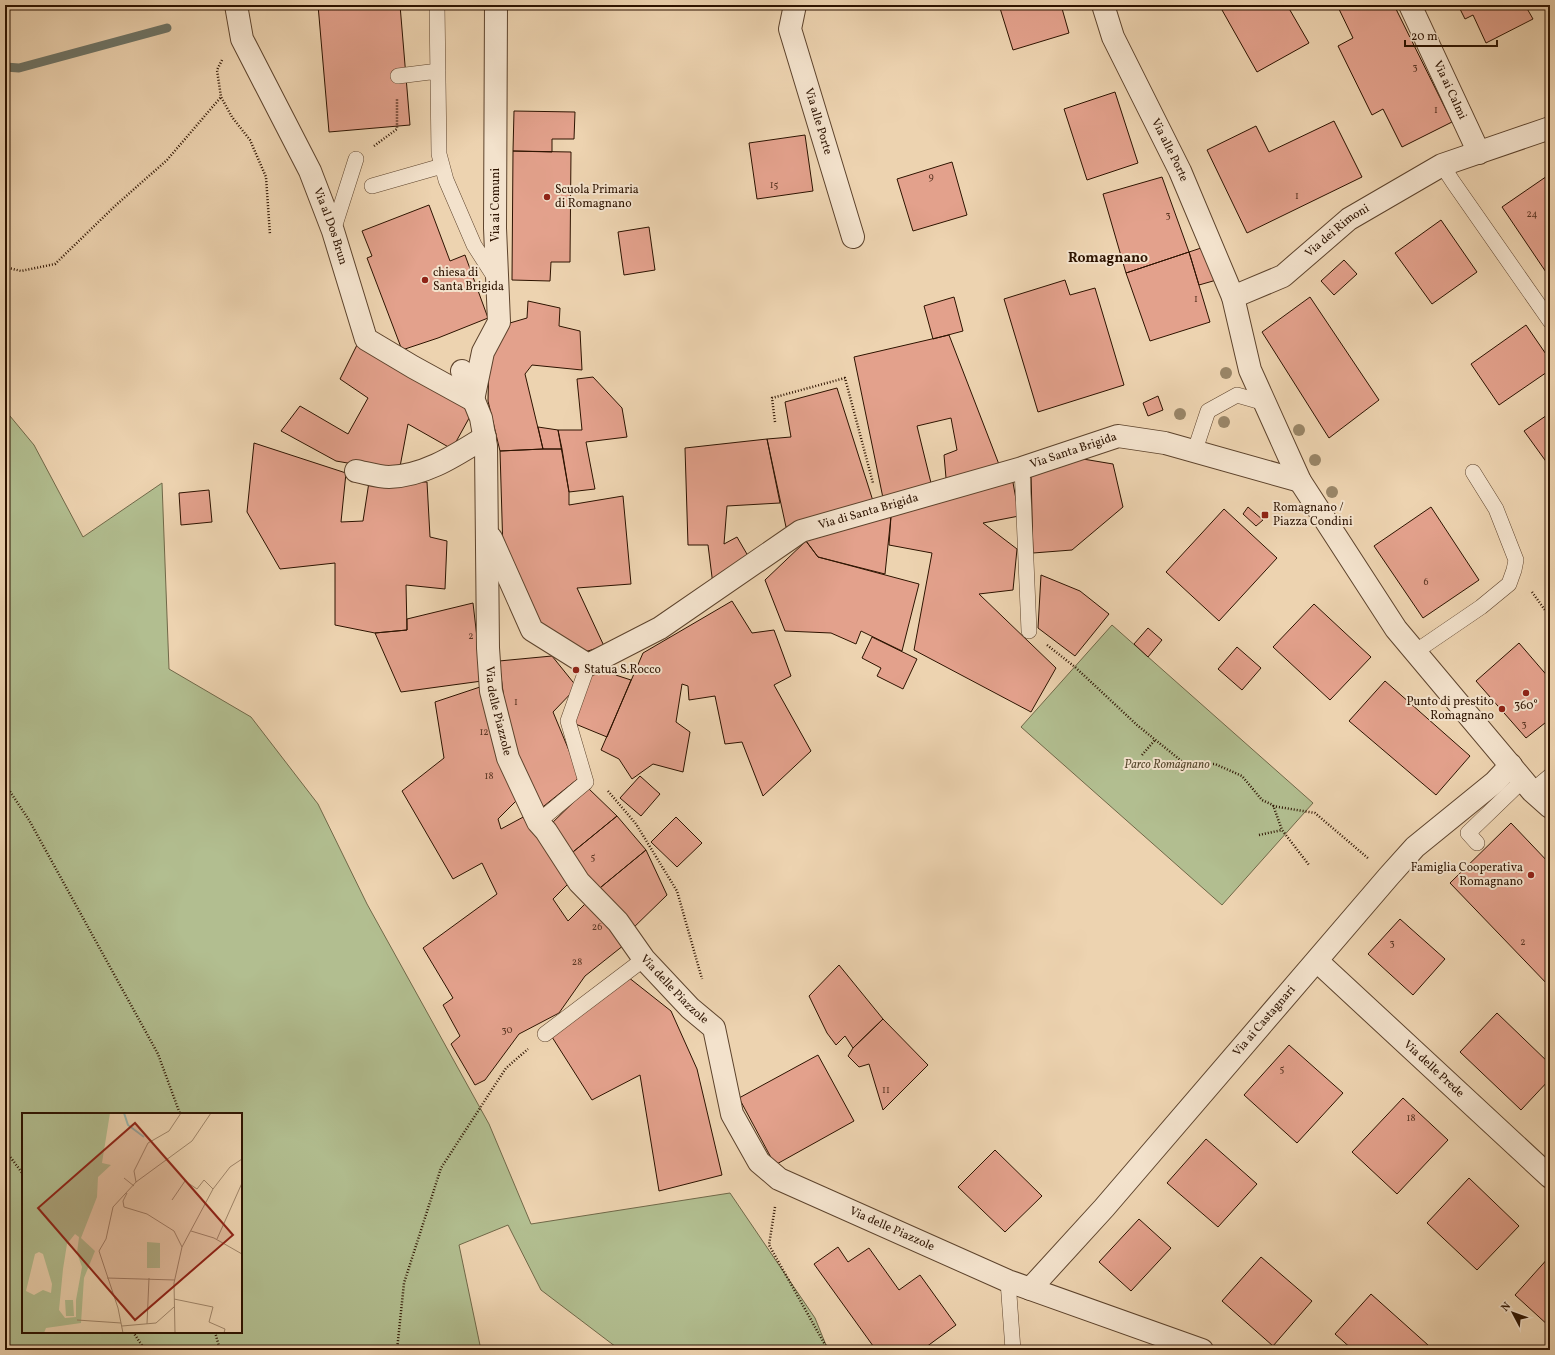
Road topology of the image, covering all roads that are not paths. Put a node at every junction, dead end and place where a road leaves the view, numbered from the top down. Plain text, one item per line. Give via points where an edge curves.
1 (438, 5) edge
2 (496, 5) edge
3 (795, 5) edge
4 (1103, 5) edge
5 (1410, 5) edge
6 (238, 14) edge
7 (438, 70) junction
8 (398, 76) road end
9 (1550, 128) edge
10 (1479, 154) junction
11 (356, 159) dead end
12 (1442, 165) junction
13 (442, 166) junction
14 (372, 186) dead end
15 (333, 231) junction
16 (853, 237) dead end
17 (497, 282) junction
18 (1233, 297) junction
19 (1550, 321) edge
20 (462, 371) dead end
21 (473, 400) junction
22 (1265, 403) junction
23 (485, 437) junction
24 (1195, 450) junction
25 (1022, 468) junction
26 (356, 471) dead end
27 (1473, 472) dead end
28 (1300, 480) junction
29 (488, 532) junction
30 (1028, 631) road end
31 (1420, 658) junction
32 (588, 666) junction
33 (1550, 776) edge
34 (1522, 779) junction
35 (1550, 807) edge
36 (538, 822) junction
37 (1478, 843) dead end
38 (644, 958) junction
39 (1317, 961) junction
40 (545, 1034) road end
41 (1550, 1177) edge
42 (1008, 1281) junction
43 (1030, 1289) junction
44 (1013, 1350) edge
45 (1202, 1350) edge

1 - 7 lane
2 - 17 street, Via ai Comuni
3 - 16 street, Via alle Porte via 790,29
4 - 18 street, Via alle Porte via 1113,37 1180,171
5 - 10 street, Via ai Calmi
6 - 15 street, Via al Dos Brun via 242,39 310,172
7 - 8 lane
7 - 13 lane via 439,154
9 - 10 street, Via dei Rimoni
10 - 12 street, Via dei Rimoni
11 - 15 lane
12 - 18 street, Via dei Rimoni via 1349,219 1283,276
12 - 19 lane
13 - 14 lane
13 - 17 lane via 474,245
15 - 21 street, Via al Dos Brun via 366,339
17 - 21 street, Via ai Comuni via 499,322 483,352
18 - 22 street, Via alle Porte via 1250,370
20 - 21 street, Via delle Piazzole
21 - 23 street, Via delle Piazzole via 481,418
22 - 24 lane via 1237,395 1208,411
22 - 28 street, Via alle Porte
23 - 26 street via 444,462 415,472 388,477
23 - 29 street, Via delle Piazzole
24 - 25 street, Via Santa Brigida via 1118,436
24 - 28 street, Via Santa Brigida
25 - 30 lane
25 - 32 street, Via di Santa Brigida via 800,531 660,628
27 - 31 lane via 1496,509 1516,560 1514,570 1508,584
28 - 31 street, Via alle Porte via 1396,629
29 - 32 street via 532,630
29 - 36 street, Via delle Piazzole via 488,648 491,691 508,758
31 - 34 street, Via alle Porte
32 - 36 lane via 568,721 586,782
33 - 34 lane
34 - 35 street, Via alle Porte
34 - 37 lane via 1468,833
34 - 39 street, Via ai Castagnari via 1495,782 1415,847
36 - 38 street, Via delle Piazzole via 579,882 618,922
38 - 40 lane
38 - 42 street, Via delle Piazzole via 690,1008 714,1028 732,1114 758,1162 779,1179
39 - 41 street, Via delle Prede
39 - 43 street, Via ai Castagnari
42 - 43 street, Via delle Piazzole
42 - 44 lane
43 - 45 street, Via delle Piazzole

